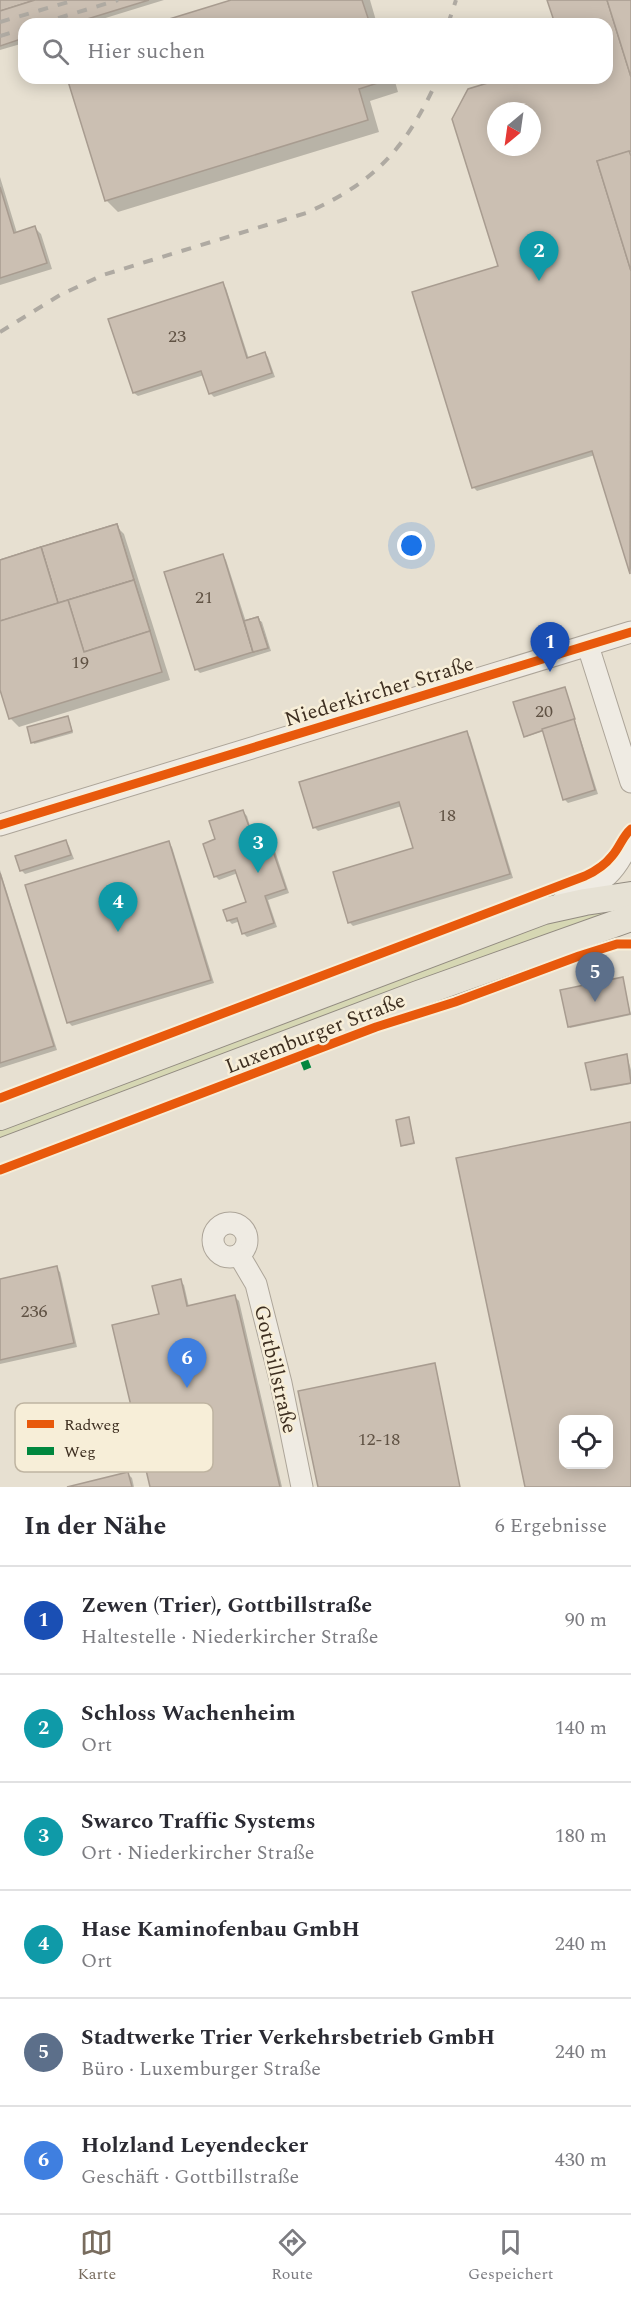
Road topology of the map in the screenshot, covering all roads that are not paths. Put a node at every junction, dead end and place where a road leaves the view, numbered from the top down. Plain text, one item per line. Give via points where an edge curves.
1 (631, 632) edge
2 (588, 646) junction
3 (631, 782) edge
4 (0, 825) edge
5 (631, 837) edge
6 (631, 895) edge
7 (544, 911) junction
8 (631, 918) edge
9 (605, 928) junction
10 (631, 930) edge
11 (0, 1117) edge
12 (0, 1152) edge
13 (239, 1255) dead end
14 (302, 1487) edge

1 - 2 street, Niederkircher Straße
2 - 3 street
2 - 4 street, Niederkircher Straße
5 - 7 street via 612,873
6 - 7 main road, Luxemburger Straße
7 - 11 main road, Luxemburger Straße
8 - 9 main road, Luxemburger Straße
9 - 10 street
9 - 12 main road, Luxemburger Straße via 418,994
13 - 14 street, Gottbillstraße via 256,1284

